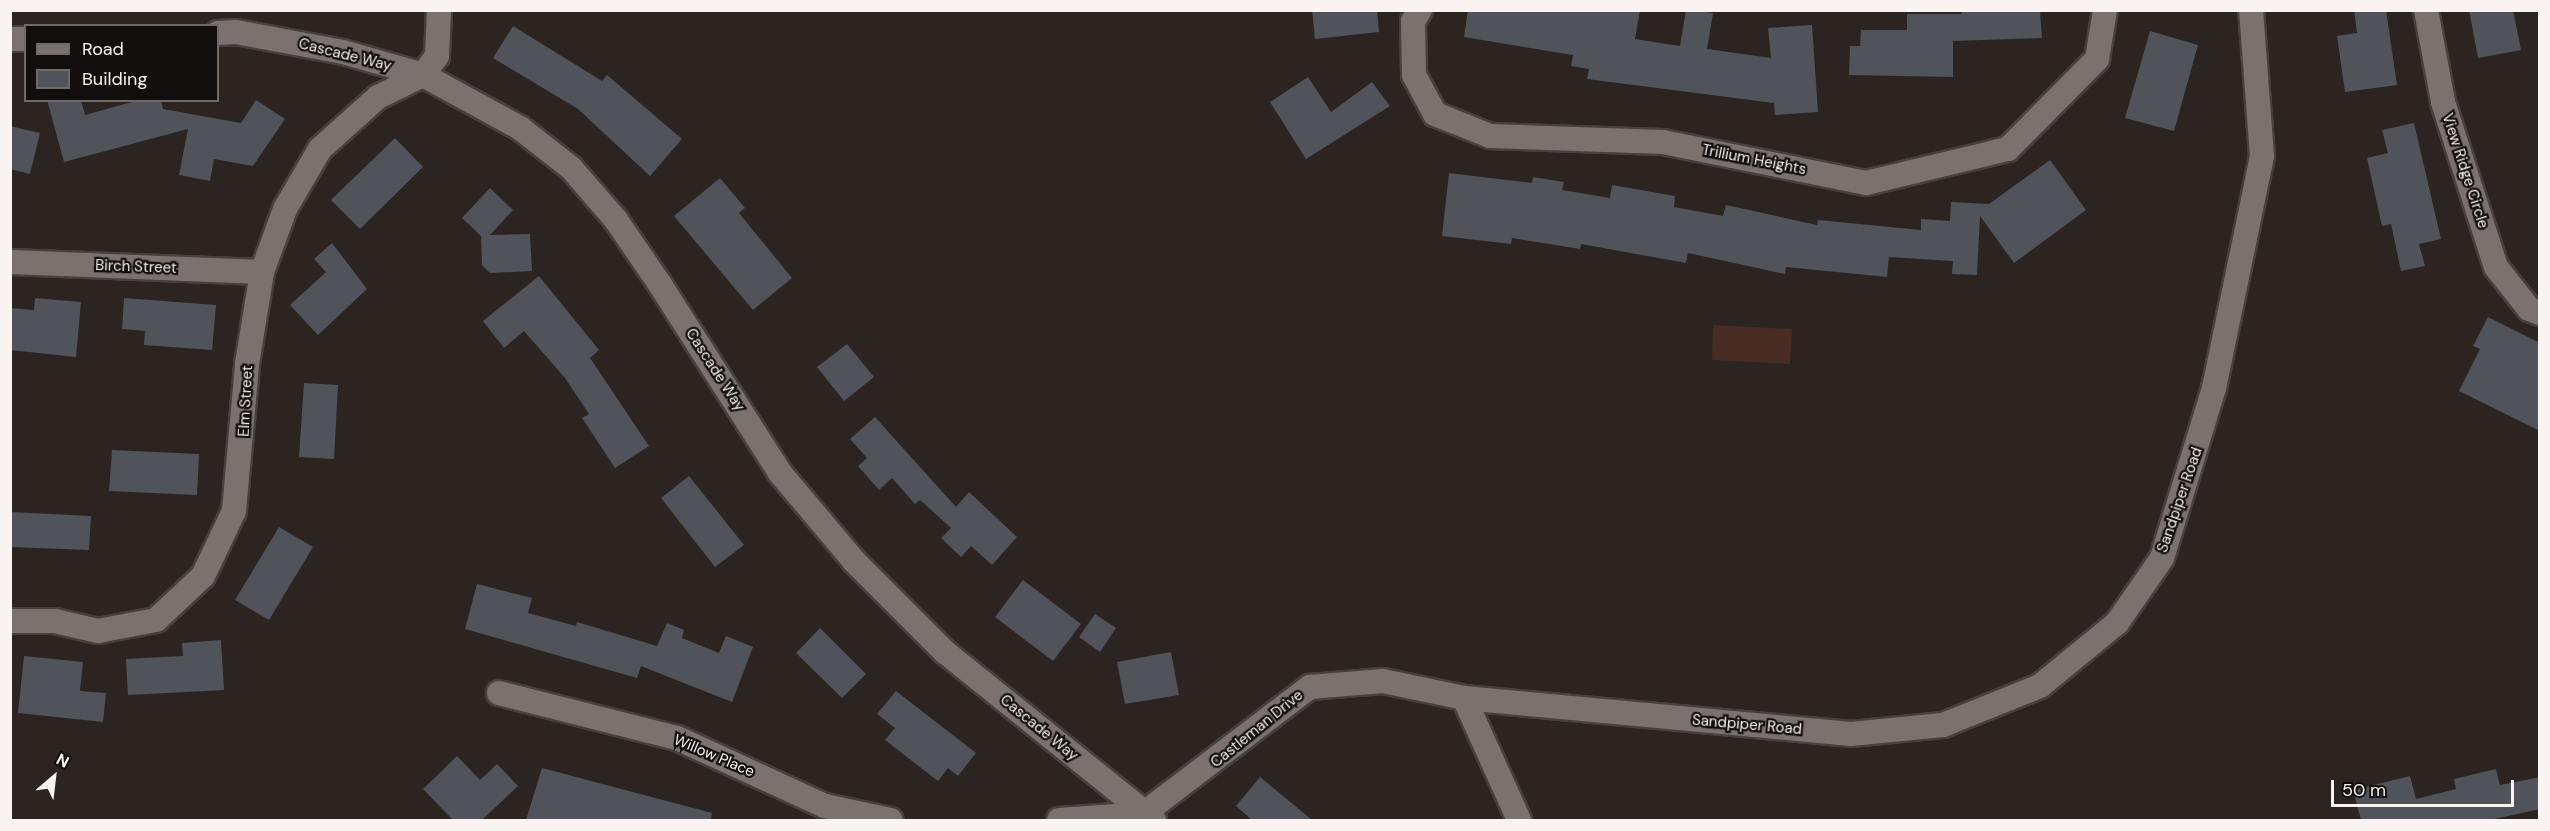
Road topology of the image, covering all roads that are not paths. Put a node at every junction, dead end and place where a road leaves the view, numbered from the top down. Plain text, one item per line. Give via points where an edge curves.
1 (439, 10) edge
2 (1420, 10) edge
3 (2105, 10) edge
4 (2251, 10) edge
5 (2426, 10) edge
6 (219, 33) edge
7 (423, 75) junction
8 (10, 262) edge
9 (262, 272) junction
10 (2540, 313) edge
11 (10, 621) edge
12 (499, 693) dead end
13 (1464, 698) junction
14 (1149, 817) edge
15 (891, 820) edge
16 (1059, 820) edge
17 (1519, 820) edge

1 - 7 street via 436,56
2 - 3 street, Trillium Heights via 1413,21 1414,75 1435,114 1490,136 1663,142 1866,183 2008,149 2097,59
4 - 13 street, Sandpiper Road via 2262,156 2214,388 2162,558 2117,623 2040,686 1943,725 1851,734
5 - 10 street, View Ridge Circle via 2443,102 2496,267 2529,309
6 - 7 street, Cascade Way via 236,32 342,52
7 - 9 street, Elm Street via 378,97 320,149 285,209
7 - 14 street, Cascade Way via 520,128 571,168 648,268 780,473 854,561 945,652
8 - 9 street, Birch Street
9 - 11 street, Elm Street via 247,364 234,511 203,576 156,620 98,631 55,621
12 - 15 street, Willow Place via 677,738 825,806
13 - 14 street, Castleman Drive via 1383,681 1310,687
13 - 17 street
14 - 16 street

